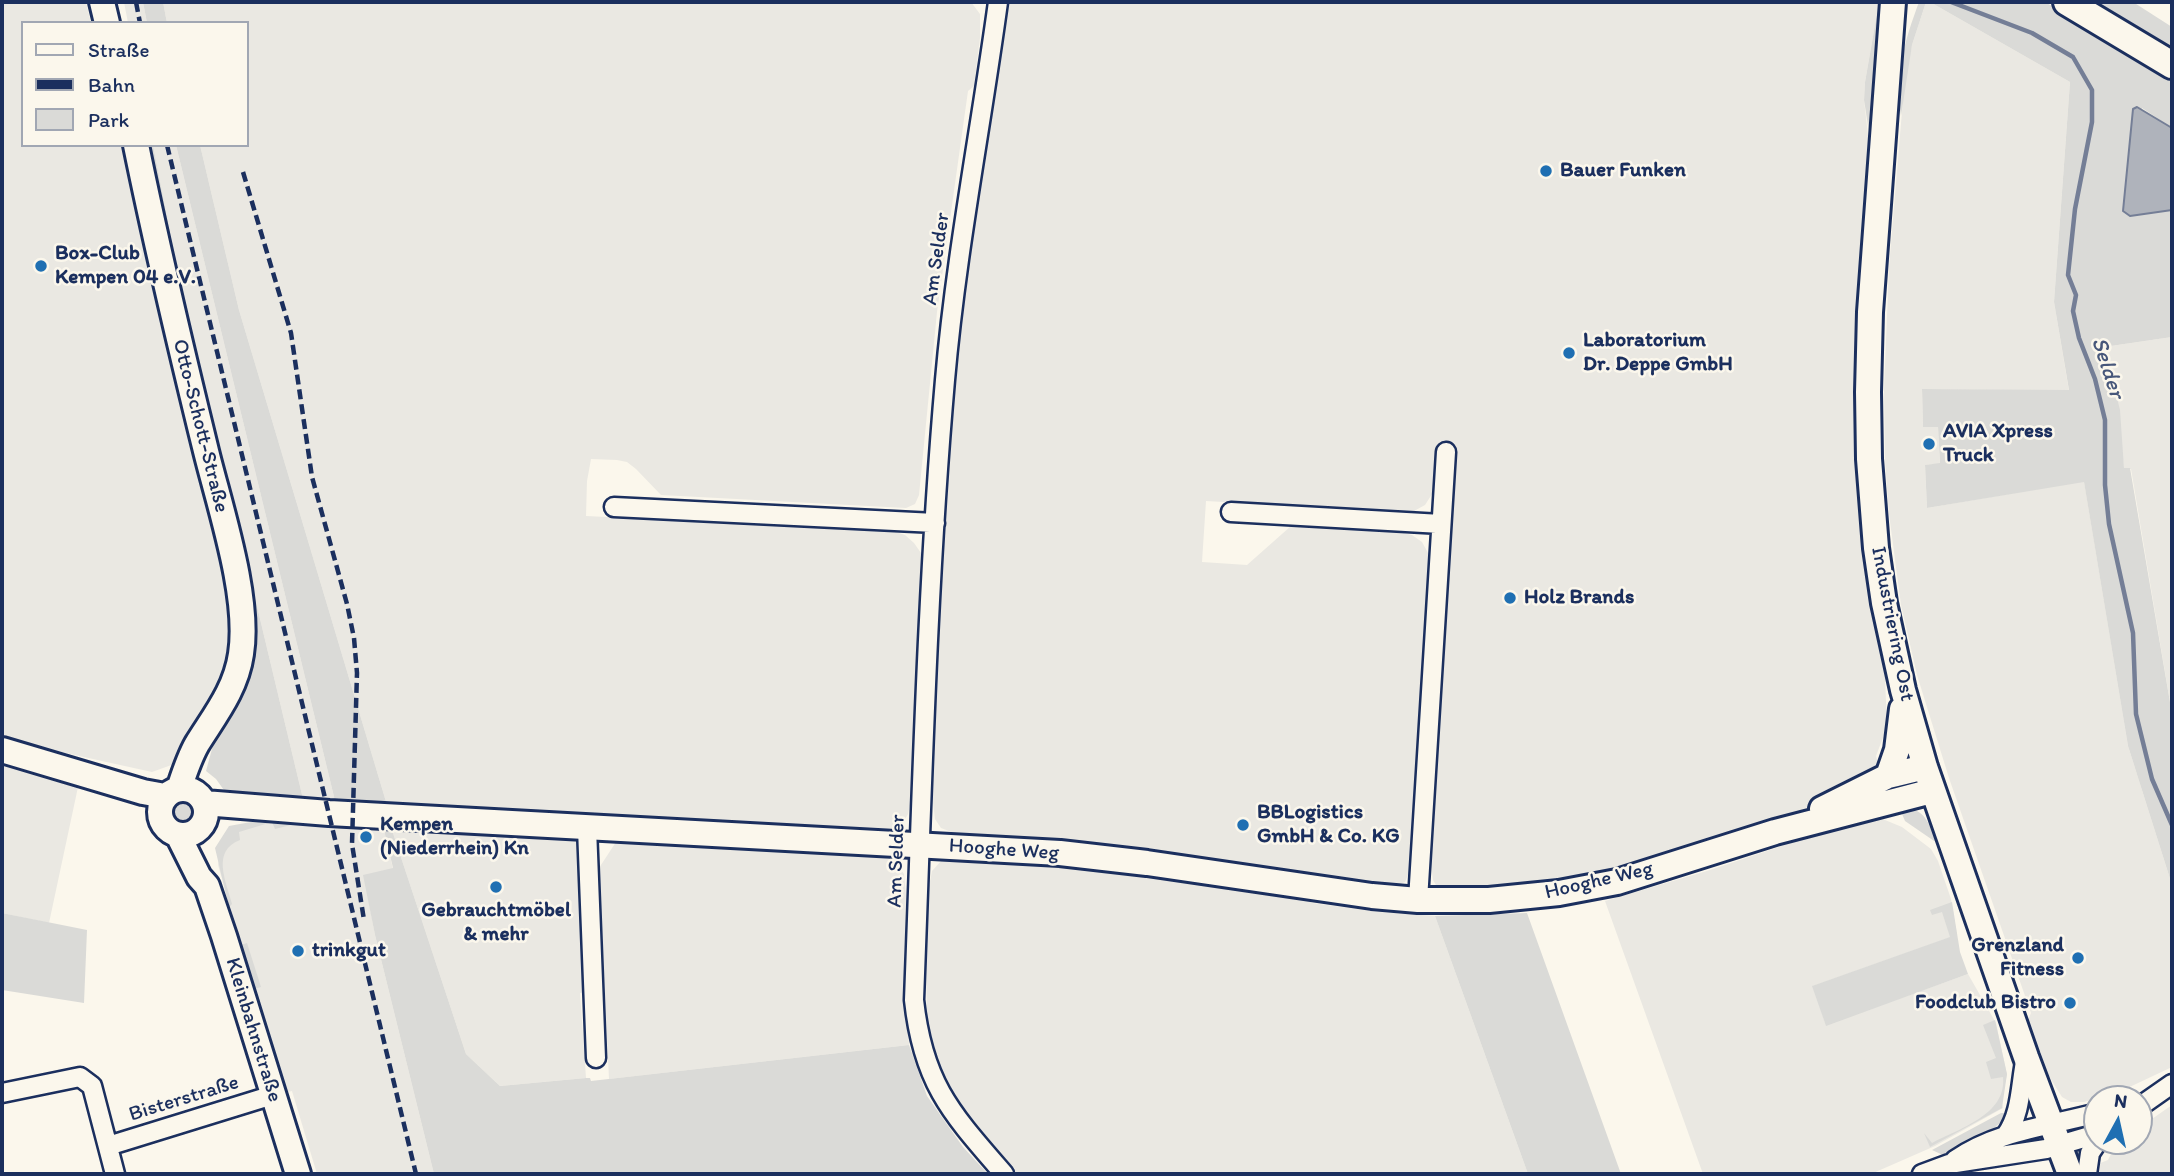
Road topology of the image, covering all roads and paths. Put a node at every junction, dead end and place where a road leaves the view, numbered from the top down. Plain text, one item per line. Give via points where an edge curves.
1 (102, 2) edge
2 (998, 2) edge
3 (1894, 2) edge
4 (1908, 2) edge
5 (2067, 2) edge
6 (107, 21) edge
7 (1891, 47) junction
8 (2172, 65) edge
9 (136, 147) edge
10 (1446, 452) dead end
11 (614, 508) dead end
12 (1231, 512) dead end
13 (935, 523) junction
14 (1441, 524) junction
15 (1903, 690) junction
16 (2, 750) edge
17 (1924, 767) junction
18 (1888, 776) junction
19 (1932, 791) junction
20 (186, 810) junction
21 (587, 828) junction
22 (1775, 832) junction
23 (920, 844) junction
24 (1418, 900) junction
25 (2026, 1057) junction
26 (596, 1058) dead end
27 (2172, 1084) edge
28 (2, 1093) edge
29 (274, 1095) junction
30 (2153, 1096) edge
31 (2083, 1121) edge
32 (2083, 1134) edge
33 (2056, 1135) junction
34 (2006, 1136) junction
35 (108, 1146) junction
36 (2090, 1155) edge
37 (1949, 1164) junction
38 (114, 1174) edge
39 (298, 1174) edge
40 (1004, 1174) edge
41 (1922, 1174) edge
42 (2070, 1174) edge
43 (2087, 1174) edge

1 - 6 street
2 - 13 street, Am Selder via 945,379
3 - 7 street, Industriering Ost
4 - 7 street, Industriering Ost
5 - 8 main road
7 - 15 street, Industriering Ost via 1870,312 1868,459 1884,603
9 - 20 street, Otto-Schott-Straße via 237,583 243,628 235,680 196,747
10 - 14 street
11 - 13 street
12 - 14 street
13 - 23 street, Am Selder
14 - 24 street
15 - 17 street, Industriering Ost
15 - 18 street via 1897,750
16 - 20 street
17 - 18 street, Hooghe Weg
17 - 19 street, Industriering Ost
18 - 22 street, Hooghe Weg
19 - 22 street, Hooghe Weg
19 - 25 street, Industriering Ost
20 - 21 street, Hooghe Weg via 292,810
20 - 29 street, Kleinbahnstraße via 199,877 207,886 228,945
21 - 23 street, Hooghe Weg
21 - 26 street
22 - 24 street, Hooghe Weg via 1594,886 1510,898
23 - 24 street, Hooghe Weg via 1098,857
23 - 40 street, Am Selder via 917,1028 938,1090 972,1139
25 - 33 street, Industriering Ost
25 - 34 street via 2018,1109
27 - 30 street
28 - 35 street via 80,1077 92,1086
29 - 35 street, Bisterstraße
29 - 39 street, Kleinbahnstraße
31 - 33 street
32 - 33 street
33 - 34 street
33 - 37 street
33 - 42 street, Industriering Ost
34 - 37 street
35 - 38 street
36 - 43 street
37 - 41 street

